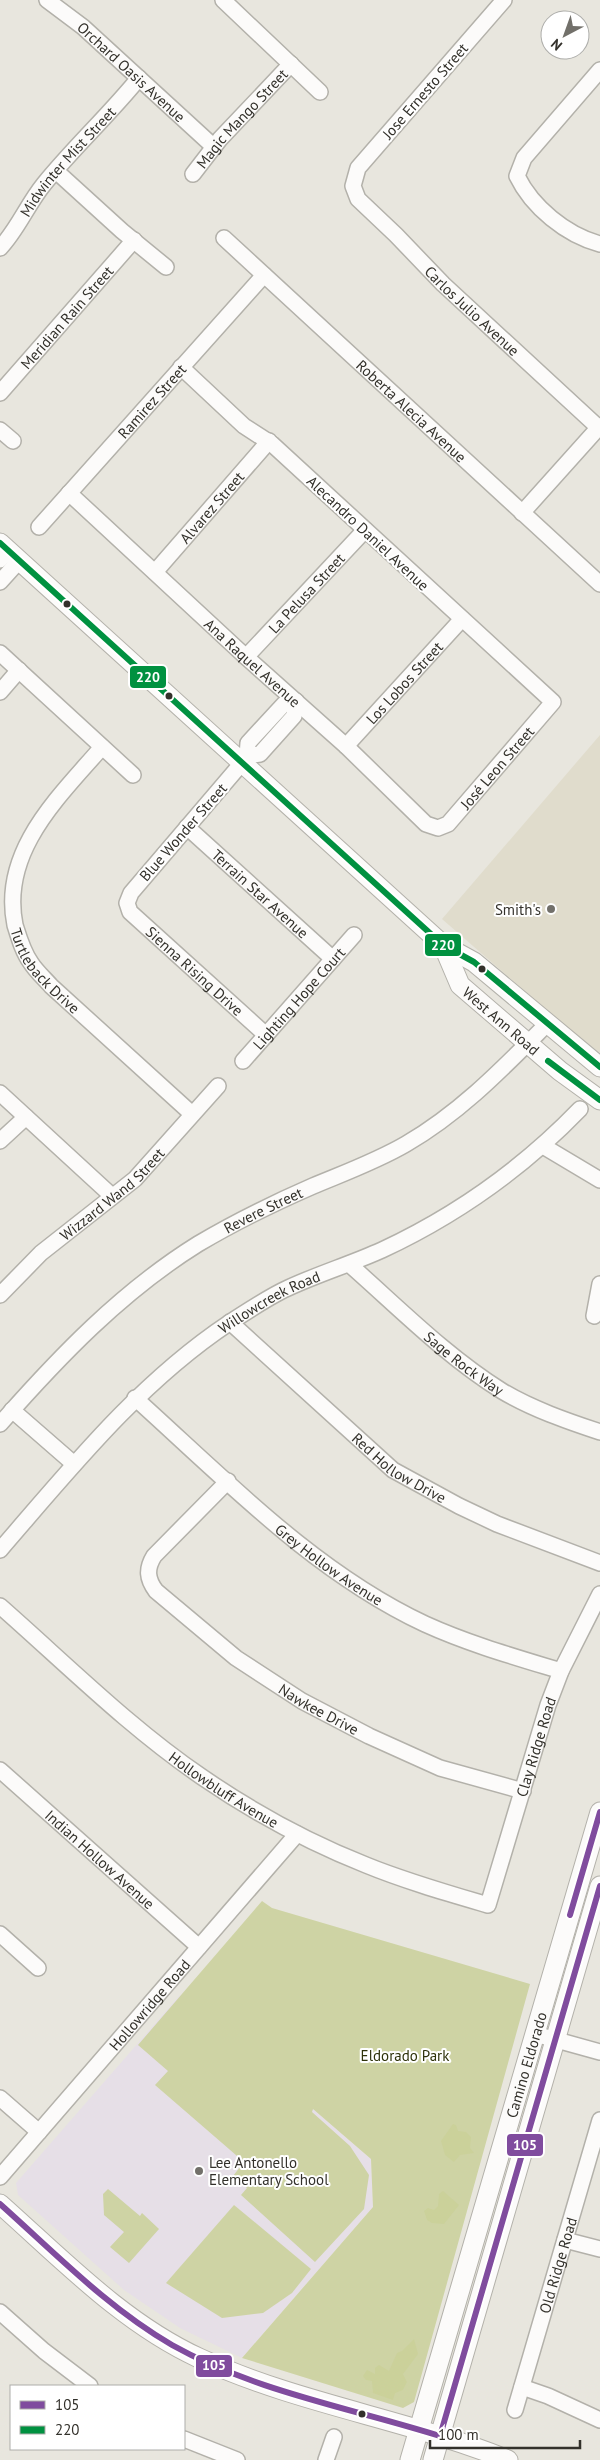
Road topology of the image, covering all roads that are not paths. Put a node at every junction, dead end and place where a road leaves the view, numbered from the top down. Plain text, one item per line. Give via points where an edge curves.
1 (47, 0) edge
2 (223, 0) edge
3 (504, 0) edge
4 (290, 64) junction
5 (600, 70) edge
6 (139, 78) junction
7 (320, 92) dead end
8 (214, 148) junction
9 (56, 171) junction
10 (193, 174) dead end
11 (353, 186) joint
12 (224, 238) dead end
13 (134, 240) junction
14 (600, 244) edge
15 (0, 248) edge
16 (166, 267) dead end
17 (264, 275) junction
18 (181, 368) junction
19 (0, 393) edge
20 (600, 427) edge
21 (0, 430) edge
22 (13, 441) dead end
23 (269, 442) junction
24 (69, 492) junction
25 (522, 514) junction
26 (39, 527) dead end
27 (365, 530) junction
28 (7, 554) edge
29 (155, 572) junction
30 (0, 582) edge
31 (600, 584) edge
32 (462, 619) junction
33 (0, 653) edge
34 (246, 657) junction
35 (19, 670) junction
36 (0, 692) edge
37 (296, 701) junction
38 (553, 702) joint
39 (346, 746) junction
40 (102, 747) junction
41 (245, 759) junction
42 (133, 775) dead end
43 (186, 827) junction
44 (438, 828) joint
45 (127, 903) joint
46 (354, 935) dead end
47 (443, 945) junction
48 (333, 959) junction
49 (547, 1024) junction
50 (266, 1036) junction
51 (527, 1044) junction
52 (243, 1061) dead end
53 (600, 1067) edge
54 (218, 1086) dead end
55 (0, 1093) edge
56 (600, 1100) edge
57 (580, 1109) dead end
58 (192, 1114) junction
59 (26, 1117) junction
60 (0, 1141) edge
61 (543, 1146) junction
62 (600, 1180) edge
63 (112, 1196) junction
64 (350, 1264) junction
65 (600, 1284) edge
66 (0, 1295) edge
67 (594, 1316) dead end
68 (230, 1322) junction
69 (135, 1398) junction
70 (12, 1410) junction
71 (0, 1424) edge
72 (600, 1432) edge
73 (74, 1464) junction
74 (228, 1481) junction
75 (0, 1550) edge
76 (600, 1563) edge
77 (600, 1594) edge
78 (0, 1606) edge
79 (561, 1671) junction
80 (0, 1770) edge
81 (523, 1791) junction
82 (600, 1812) edge
83 (297, 1834) junction
84 (600, 1886) edge
85 (488, 1905) joint
86 (0, 1934) edge
87 (199, 1947) junction
88 (38, 1968) dead end
89 (534, 2034) junction
90 (556, 2040) junction
91 (600, 2052) edge
92 (0, 2098) edge
93 (600, 2120) edge
94 (39, 2132) junction
95 (0, 2177) edge
96 (0, 2204) edge
97 (565, 2240) junction
98 (600, 2249) edge
99 (0, 2312) edge
100 (89, 2385) edge
101 (522, 2387) junction
102 (515, 2410) dead end
103 (600, 2420) edge
104 (419, 2429) junction
105 (440, 2436) junction
106 (334, 2437) dead end
107 (185, 2439) edge
108 (238, 2460) edge
109 (326, 2460) edge
110 (410, 2460) edge
111 (433, 2460) edge
112 (508, 2460) edge

1 - 6 street, Orchard Oasis Avenue via 83,26
2 - 4 street
3 - 11 street, Jose Ernesto Street via 358,168
4 - 7 street
4 - 8 street, Magic Mango Street
5 - 14 street via 524,158 517,176 524,191 565,229
6 - 8 street, Orchard Oasis Avenue
6 - 9 street, Midwinter Mist Street
8 - 10 street, Magic Mango Street
9 - 13 street
9 - 15 street, Midwinter Mist Street via 28,204
11 - 20 street, Carlos Julio Avenue via 358,199 443,284
12 - 17 street, Roberta Alecia Avenue
13 - 16 street
13 - 19 street, Meridian Rain Street
17 - 18 street, Ramirez Street
17 - 25 street, Roberta Alecia Avenue
18 - 23 street, Alecandro Daniel Avenue via 244,426
18 - 24 street, Ramirez Street
20 - 25 street
21 - 22 street
23 - 27 street, Alecandro Daniel Avenue
23 - 29 street, Alvarez Street
24 - 26 street, Ramirez Street
24 - 29 street, Ana Raquel Avenue
25 - 31 street, Roberta Alecia Avenue
27 - 32 street, Alecandro Daniel Avenue
27 - 34 street, La Pelusa Street
28 - 30 street
28 - 41 main road, West Ann Road
29 - 34 street, Ana Raquel Avenue
32 - 38 street, Alecandro Daniel Avenue
32 - 39 street, Los Lobos Street
33 - 35 street
34 - 37 street, Ana Raquel Avenue
35 - 36 street
35 - 40 street
37 - 39 street, Ana Raquel Avenue
37 - 41 street, Blue Wonder Street via 284,704 248,743
38 - 44 street, José Leon Street via 448,824
39 - 44 street, Ana Raquel Avenue via 426,824
40 - 42 street
40 - 58 street, Turtleback Drive via 34,826 22,846 12,874 11,910 19,940 31,963 72,1006
41 - 43 street, Blue Wonder Street
41 - 47 main road, West Ann Road
43 - 45 street, Blue Wonder Street via 131,893
43 - 48 street, Terrain Star Avenue
45 - 50 street, Sienna Rising Drive via 130,912
46 - 48 street, Lighting Hope Court
47 - 49 main road, West Ann Road via 474,962
47 - 51 main road, West Ann Road via 460,985
48 - 50 street, Lighting Hope Court
49 - 51 street, Revere Street
49 - 53 main road, West Ann Road
50 - 52 street, Lighting Hope Court
51 - 56 main road, West Ann Road
51 - 70 street, Revere Street via 476,1094 417,1138 271,1205 171,1263 85,1333
54 - 58 street, Wizzard Wand Street
55 - 59 street
57 - 61 street, Willowcreek Road
58 - 63 street, Wizzard Wand Street via 135,1179
59 - 60 street
59 - 63 street
61 - 62 street
61 - 64 street, Willowcreek Road via 484,1194 429,1227
63 - 66 street, Wizzard Wand Street via 41,1253
64 - 68 street, Willowcreek Road via 286,1288
64 - 72 street, Sage Rock Way via 461,1363 503,1392 550,1415
65 - 67 street
68 - 69 street, Willowcreek Road via 182,1356
68 - 76 street, Red Hollow Drive via 393,1470 497,1524
69 - 73 street, Willowcreek Road
69 - 74 street, Grey Hollow Avenue
70 - 71 street, Revere Street
70 - 73 street
73 - 75 street, Willowcreek Road
74 - 79 street, Grey Hollow Avenue via 308,1550 360,1587 424,1623 483,1647
74 - 81 street, Nawkee Drive via 154,1556 148,1573 156,1591 236,1658 302,1701 440,1768
77 - 79 street, Clay Ridge Road
78 - 83 street, Hollowbluff Avenue via 154,1741 202,1777
79 - 81 street, Clay Ridge Road
80 - 87 street, Indian Hollow Avenue
81 - 85 street, Clay Ridge Road
82 - 89 main road, Camino Eldorado
83 - 85 street, Hollowbluff Avenue via 365,1865
83 - 87 street, Hollowridge Road
84 - 90 main road, Camino Eldorado
86 - 88 street
87 - 94 street, Hollowridge Road
89 - 90 street
89 - 104 main road, Camino Eldorado
90 - 91 street
90 - 105 main road, Camino Eldorado
92 - 94 street
93 - 97 street, Old Ridge Road
94 - 95 street, Hollowridge Road
96 - 104 main road via 109,2302 198,2358 263,2385
97 - 98 street
97 - 101 street, Old Ridge Road
99 - 100 street
101 - 102 street, Old Ridge Road
101 - 103 street
104 - 105 main road
104 - 110 main road, Camino Eldorado
105 - 111 main road, Camino Eldorado
105 - 112 main road
106 - 109 street
107 - 108 street

